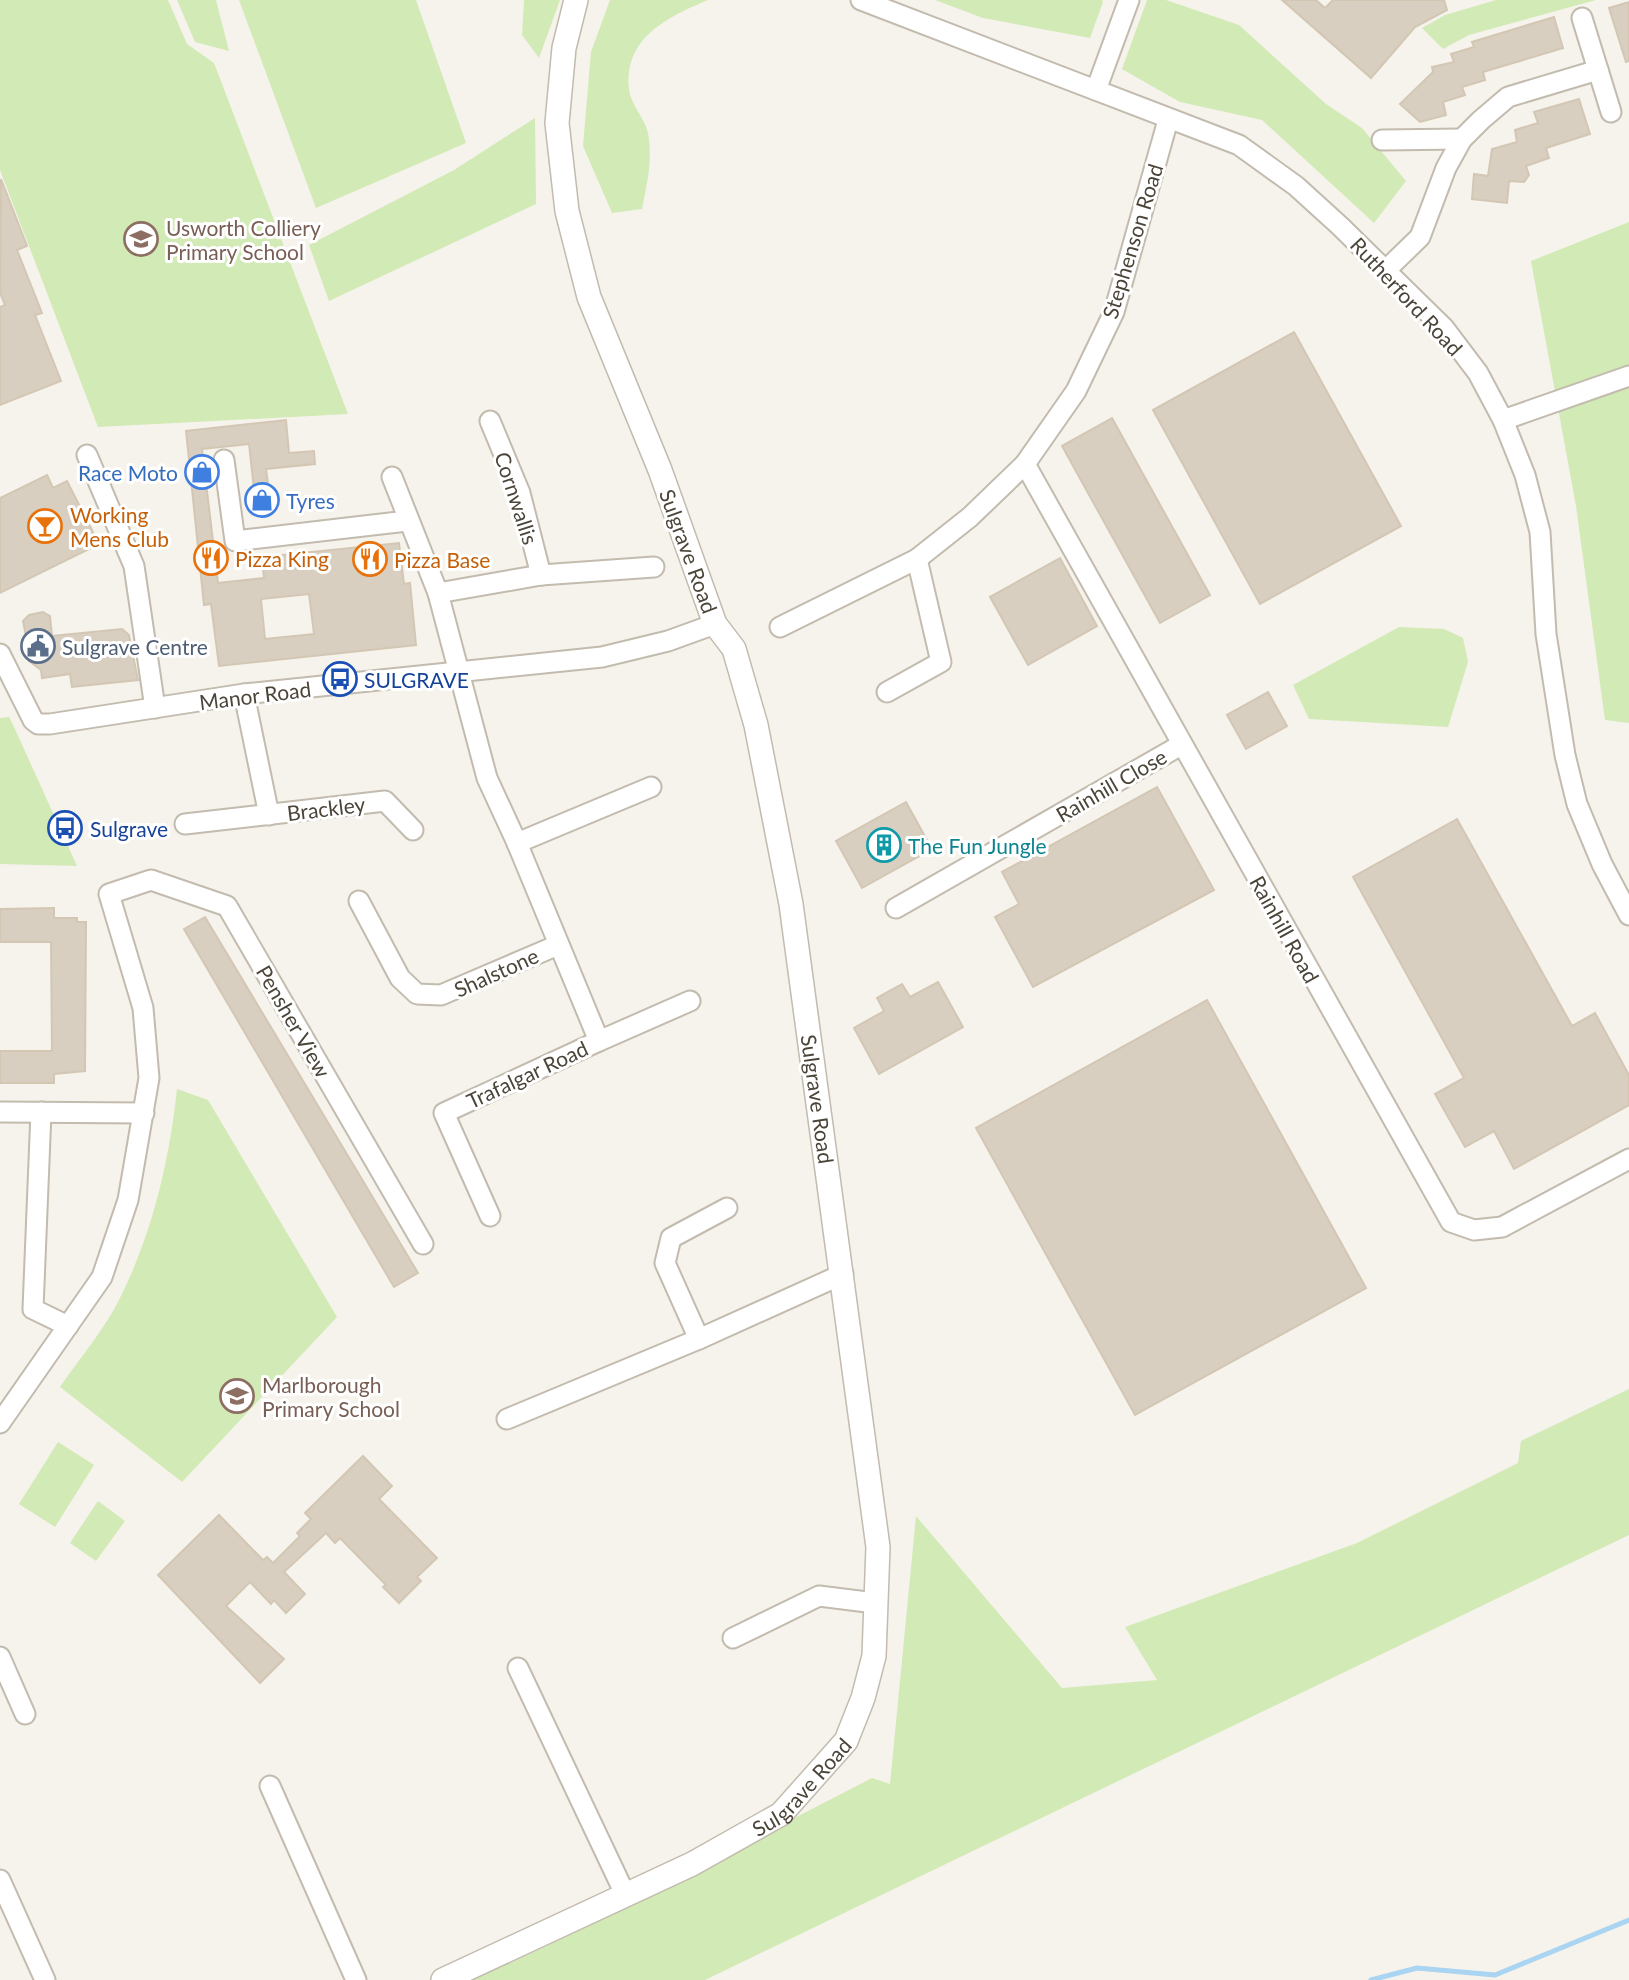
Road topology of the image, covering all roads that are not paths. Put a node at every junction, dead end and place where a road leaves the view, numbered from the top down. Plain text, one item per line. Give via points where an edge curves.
1 (576, 0) edge
2 (861, 0) edge
3 (1129, 0) edge
4 (1582, 18) dead end
5 (1598, 70) junction
6 (1096, 90) junction
7 (1611, 112) dead end
8 (1168, 120) junction
9 (1382, 139) dead end
10 (1462, 139) junction
11 (1386, 270) junction
12 (1629, 376) edge
13 (490, 421) dead end
14 (1503, 421) junction
15 (88, 455) dead end
16 (224, 460) dead end
17 (1025, 464) junction
18 (392, 477) dead end
19 (407, 521) junction
20 (917, 559) junction
21 (654, 567) dead end
22 (541, 575) junction
23 (438, 593) junction
24 (715, 624) junction
25 (780, 627) dead end
26 (0, 654) edge
27 (458, 672) junction
28 (887, 692) dead end
29 (244, 694) junction
30 (155, 708) junction
31 (1181, 745) junction
32 (651, 787) dead end
33 (269, 815) junction
34 (185, 824) dead end
35 (413, 830) dead end
36 (517, 843) junction
37 (359, 901) dead end
38 (896, 908) dead end
39 (1629, 915) edge
40 (558, 945) junction
41 (690, 1001) dead end
42 (598, 1041) junction
43 (0, 1112) edge
44 (41, 1112) junction
45 (144, 1113) junction
46 (1629, 1159) edge
47 (727, 1208) dead end
48 (490, 1216) dead end
49 (423, 1244) dead end
50 (843, 1274) junction
51 (68, 1326) junction
52 (699, 1339) junction
53 (507, 1419) dead end
54 (0, 1423) edge
55 (875, 1603) junction
56 (733, 1638) dead end
57 (0, 1657) edge
58 (518, 1668) dead end
59 (25, 1714) dead end
60 (270, 1786) dead end
61 (0, 1880) edge
62 (625, 1894) junction
63 (45, 1980) edge
64 (356, 1980) edge
65 (443, 1980) edge

1 - 24 street, Sulgrave Road via 564,48 557,123 567,211 589,297 660,470
2 - 6 street, Rutherford Road
3 - 6 street
4 - 5 street
5 - 7 street
5 - 10 street via 1508,97
6 - 8 street, Rutherford Road
8 - 11 street, Rutherford Road via 1239,145 1296,186
8 - 17 street, Stephenson Road via 1114,312 1076,391
9 - 10 street
10 - 11 street via 1420,237
11 - 14 street, Rutherford Road via 1444,328 1478,373
12 - 14 street
13 - 22 street, Cornwallis via 520,493
14 - 39 street, Rutherford Road via 1525,475 1540,532 1546,634 1568,768 1587,828
15 - 30 street via 134,566
16 - 19 street via 235,541
17 - 20 street, Stephenson Road
17 - 31 street, Rainhill Road
18 - 19 street, Trafalgar Road
19 - 23 street, Trafalgar Road
20 - 25 street, Stephenson Road
20 - 28 street via 942,662
21 - 22 street, Cornwallis
22 - 23 street, Cornwallis
23 - 27 street, Trafalgar Road
24 - 27 street, Manor Road via 602,657
24 - 50 street, Sulgrave Road via 734,649 756,725 791,904
26 - 30 street, Manor Road via 38,724
27 - 29 street, Manor Road
27 - 36 street, Trafalgar Road via 487,779
29 - 30 street, Manor Road
29 - 33 street, Brackley
31 - 38 street, Rainhill Close
31 - 46 street, Rainhill Road via 1451,1223 1474,1230 1502,1227
32 - 36 street
33 - 34 street, Brackley
33 - 35 street, Brackley via 385,801
36 - 40 street, Trafalgar Road
37 - 40 street, Shalstone via 400,978 417,994 441,995
40 - 42 street, Trafalgar Road
41 - 42 street, Trafalgar Road
42 - 48 street, Trafalgar Road via 444,1113
43 - 44 street
44 - 45 street
44 - 51 street via 33,1309
45 - 49 street, Pensher View via 149,1078 143,1008 108,894 151,880 227,906
45 - 51 street via 128,1200 102,1278
47 - 52 street via 671,1238 665,1263
50 - 52 street
50 - 55 street, Sulgrave Road via 878,1547
51 - 54 street
52 - 53 street
55 - 56 street via 819,1595
55 - 62 street, Sulgrave Road via 874,1656 863,1698 846,1741 807,1788 781,1814 692,1864
57 - 59 street
58 - 62 street
60 - 64 street
61 - 63 street
62 - 65 street, Sulgrave Road

